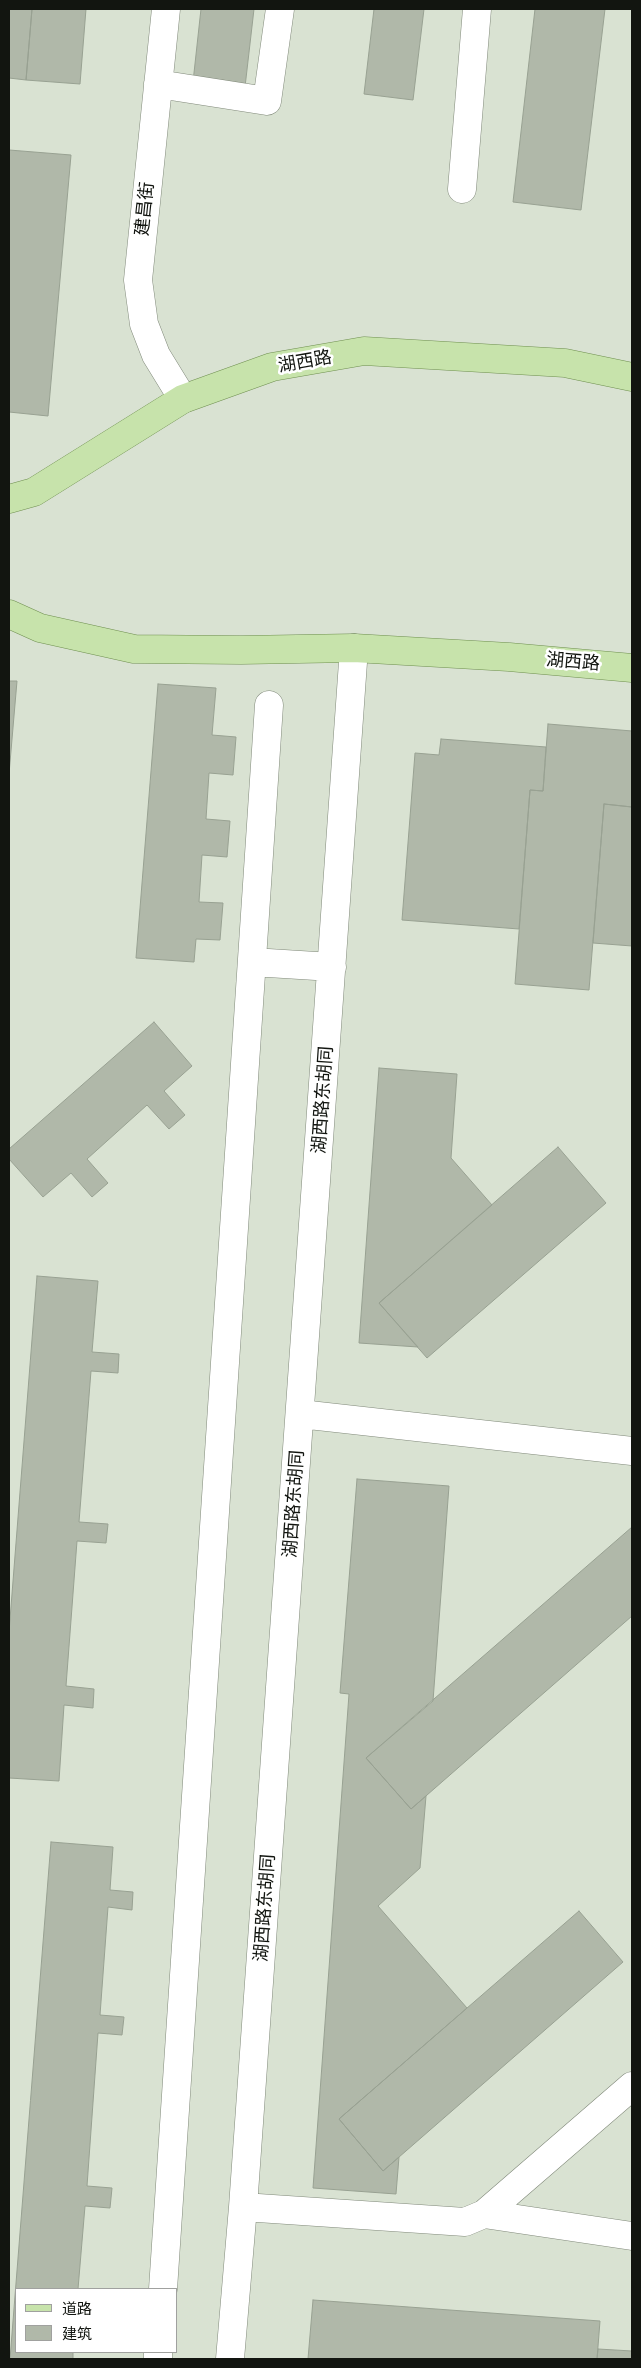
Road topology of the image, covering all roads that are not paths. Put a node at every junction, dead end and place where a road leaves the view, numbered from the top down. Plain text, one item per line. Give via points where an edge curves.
1 (166, 9) edge
2 (280, 9) edge
3 (477, 9) edge
4 (158, 84) junction
5 (462, 189) dead end
6 (632, 377) edge
7 (183, 400) junction
8 (9, 499) edge
9 (9, 614) edge
10 (354, 648) junction
11 (632, 668) edge
12 (269, 705) dead end
13 (252, 962) junction
14 (332, 967) junction
15 (300, 1414) junction
16 (632, 1451) edge
17 (632, 2086) edge
18 (243, 2207) junction
19 (484, 2214) junction
20 (632, 2236) edge
21 (163, 2288) edge
22 (230, 2359) edge

1 - 4 street, 建昌街
2 - 4 street via 267,101
3 - 5 street
4 - 7 street, 建昌街 via 138,280 144,324 156,355
6 - 7 main road, 湖西路 via 565,363 364,352 272,367
7 - 8 main road, 湖西路 via 34,492
9 - 10 main road, 湖西路 via 40,628 134,649
10 - 11 main road, 湖西路
10 - 14 street, 湖西路东胡同
12 - 13 street
13 - 14 street
13 - 21 street
14 - 15 street, 湖西路东胡同
15 - 16 street
15 - 18 street, 湖西路东胡同
17 - 19 street
18 - 19 street via 465,2222
18 - 22 street, 湖西路东胡同
19 - 20 street

